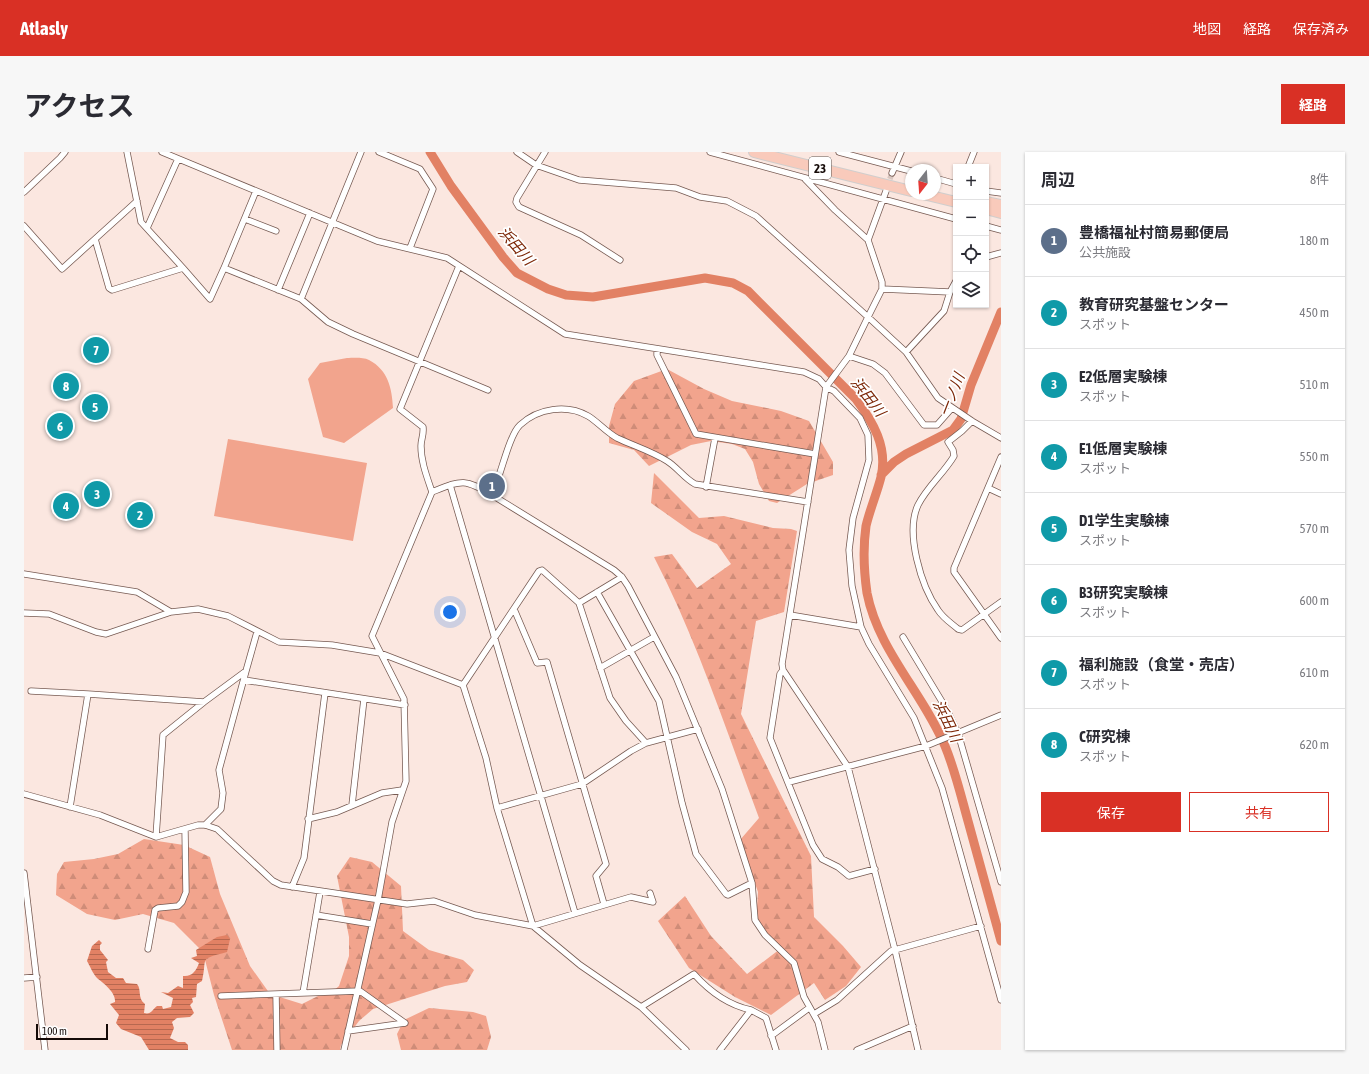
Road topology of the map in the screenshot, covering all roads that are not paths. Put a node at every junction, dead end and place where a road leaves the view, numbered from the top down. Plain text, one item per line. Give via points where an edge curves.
1 (64, 152) edge
2 (127, 152) edge
3 (162, 152) edge
4 (361, 152) edge
5 (379, 152) edge
6 (517, 152) edge
7 (545, 152) edge
8 (710, 152) edge
9 (754, 152) edge
10 (839, 152) edge
11 (900, 152) edge
12 (974, 152) edge
13 (178, 159) junction
14 (969, 164) edge
15 (536, 165) junction
16 (895, 166) junction
17 (905, 169) edge
18 (892, 173) tunnel mouth
19 (805, 179) junction
20 (941, 180) edge
21 (953, 183) edge
22 (886, 188) junction
23 (905, 190) edge
24 (256, 191) junction
25 (989, 191) edge
26 (24, 192) edge
27 (1001, 193) edge
28 (941, 194) edge
29 (953, 196) edge
30 (883, 198) junction
31 (941, 198) edge
32 (137, 201) junction
33 (953, 201) edge
34 (989, 203) edge
35 (1001, 205) edge
36 (989, 210) edge
37 (310, 213) junction
38 (1001, 213) edge
39 (245, 218) junction
40 (953, 218) edge
41 (332, 222) junction
42 (24, 226) edge
43 (989, 227) edge
44 (147, 228) junction
45 (1001, 230) edge
46 (276, 231) dead end
47 (95, 239) junction
48 (868, 240) junction
49 (410, 248) junction
50 (1001, 253) edge
51 (989, 256) edge
52 (620, 260) dead end
53 (459, 266) junction
54 (183, 268) junction
55 (224, 268) junction
56 (953, 286) edge
57 (882, 289) junction
58 (278, 290) junction
59 (950, 292) junction
60 (300, 299) junction
61 (868, 317) junction
62 (656, 349) junction
63 (906, 352) junction
64 (849, 356) junction
65 (420, 362) junction
66 (827, 385) junction
67 (488, 390) dead end
68 (954, 409) junction
69 (971, 421) junction
70 (715, 438) junction
71 (1001, 438) edge
72 (815, 454) junction
73 (1001, 457) edge
74 (450, 485) junction
75 (706, 487) junction
76 (988, 488) junction
77 (432, 492) junction
78 (1001, 494) edge
79 (492, 495) junction
80 (808, 502) junction
81 (24, 574) edge
82 (622, 577) junction
83 (598, 592) junction
84 (1001, 602) edge
85 (579, 603) junction
86 (514, 609) junction
87 (171, 612) junction
88 (24, 613) edge
89 (984, 614) junction
90 (790, 615) junction
91 (861, 627) junction
92 (257, 632) junction
93 (496, 637) junction
94 (903, 637) dead end
95 (654, 638) junction
96 (1001, 638) edge
97 (632, 651) junction
98 (380, 653) junction
99 (600, 668) junction
100 (783, 670) junction
101 (246, 671) junction
102 (244, 680) junction
103 (463, 685) junction
104 (31, 691) dead end
105 (325, 693) junction
106 (88, 694) junction
107 (364, 699) junction
108 (204, 702) junction
109 (405, 705) junction
110 (1001, 716) edge
111 (698, 729) junction
112 (957, 733) junction
113 (667, 738) junction
114 (646, 743) junction
115 (927, 746) junction
116 (848, 766) junction
117 (788, 782) junction
118 (582, 784) junction
119 (402, 790) junction
120 (24, 794) edge
121 (540, 796) junction
122 (352, 805) junction
123 (70, 807) junction
124 (497, 808) junction
125 (308, 819) junction
126 (205, 825) junction
127 (185, 830) junction
128 (156, 837) junction
129 (875, 869) junction
130 (1000, 872) edge
131 (24, 873) edge
132 (1001, 882) edge
133 (752, 883) junction
134 (292, 887) junction
135 (320, 892) junction
136 (650, 893) dead end
137 (378, 900) junction
138 (604, 904) junction
139 (575, 913) junction
140 (316, 915) junction
141 (372, 924) junction
142 (533, 926) junction
143 (981, 926) junction
144 (148, 949) dead end
145 (895, 950) junction
146 (37, 977) junction
147 (24, 978) edge
148 (358, 992) junction
149 (304, 993) junction
150 (276, 994) junction
151 (221, 996) dead end
152 (1001, 1000) edge
153 (641, 1007) junction
154 (809, 1008) junction
155 (751, 1010) junction
156 (814, 1014) junction
157 (913, 1026) junction
158 (348, 1032) junction
159 (771, 1036) junction
160 (45, 1050) edge
161 (277, 1050) edge
162 (344, 1050) edge
163 (685, 1050) edge
164 (720, 1050) edge
165 (776, 1050) edge
166 (825, 1050) edge
167 (857, 1050) edge
168 (918, 1050) edge

1 - 26 street
2 - 32 street
3 - 13 street
4 - 41 street
5 - 49 street via 420,169 433,189
6 - 15 street
7 - 15 street
8 - 19 street
9 - 22 highway, 23
10 - 16 street
11 - 16 street
12 - 14 street
13 - 24 street
13 - 44 street
15 - 52 street via 517,198 519,207 581,235
15 - 61 street via 579,180 676,188 700,197 737,205 756,216
16 - 17 street
16 - 18 street
19 - 30 street
19 - 48 street
20 - 21 street
22 - 23 highway, 23
22 - 30 street
24 - 37 street
24 - 39 street
25 - 27 street
28 - 29 highway
30 - 40 street
30 - 48 street
31 - 33 highway
32 - 44 street via 142,222
32 - 47 street
34 - 35 highway
36 - 38 highway
37 - 41 street
37 - 58 street
39 - 46 street
39 - 55 street
41 - 49 street via 378,241
41 - 60 street
42 - 47 street via 62,269
43 - 45 street
44 - 54 street
47 - 54 street via 109,288 112,290
48 - 57 street via 878,267
49 - 53 street via 447,258
50 - 51 street
53 - 62 street via 565,334
53 - 65 street
54 - 55 street via 210,299
55 - 58 street
56 - 59 street
57 - 59 street
57 - 61 street
58 - 60 street
59 - 63 street via 944,311
60 - 65 street via 328,322
61 - 63 street
61 - 64 street
62 - 66 street via 804,372
62 - 70 street via 696,434
63 - 68 street via 938,398
64 - 66 street
64 - 68 street via 873,364 885,372 924,425 936,425
65 - 67 street
65 - 77 street via 400,409 423,427 422,458
66 - 72 street
66 - 91 street via 860,418 868,435 870,451 853,518 850,550 852,586
68 - 69 street
69 - 71 street
69 - 89 street via 962,432 948,442 954,456 918,505 912,533 925,587 942,616 962,630
70 - 72 street
70 - 75 street
72 - 80 street
73 - 76 street
74 - 77 street
74 - 79 street via 464,481
74 - 93 street
75 - 79 street via 686,479 663,458 616,437 587,416 563,408 539,413 520,425 510,442
75 - 80 street
76 - 78 street
76 - 89 street via 954,568 954,572
77 - 98 street via 372,636
79 - 82 street
80 - 90 street
81 - 87 street via 137,592
82 - 83 street
82 - 95 street
83 - 85 street
83 - 97 street
84 - 89 street
85 - 86 street via 539,570
85 - 99 street
86 - 93 street
86 - 118 street via 537,663 547,662
87 - 88 street via 106,634 49,614
87 - 92 street via 198,609 228,616
89 - 96 street
90 - 91 street
90 - 100 street
91 - 115 street via 914,718
92 - 98 street via 289,644 332,645
92 - 101 street
93 - 103 street
93 - 121 street
94 - 112 street via 947,710
95 - 97 street
95 - 111 street via 676,677
97 - 99 street
97 - 113 street via 659,701
98 - 103 street
98 - 109 street
99 - 114 street via 610,698
100 - 116 street
100 - 117 street via 780,674 770,738
101 - 102 street
101 - 108 street
102 - 105 street
102 - 126 street via 219,770 223,793 221,809
103 - 124 street via 486,758
104 - 106 street
105 - 107 street
105 - 125 street
106 - 108 street
106 - 123 street
107 - 109 street
107 - 122 street
108 - 128 street via 163,735
109 - 119 street via 406,781
110 - 112 street
111 - 113 street
111 - 133 street via 722,789
112 - 115 street
112 - 130 street
113 - 114 street
113 - 133 street via 696,854 726,894
114 - 118 street
115 - 116 street
115 - 143 street via 942,788
116 - 117 street
116 - 129 street
117 - 129 street via 822,859 849,876
118 - 121 street
118 - 138 street via 606,864 596,876
119 - 122 street via 382,793
119 - 137 street via 392,822
120 - 123 street
121 - 124 street
121 - 139 street
122 - 125 street via 337,812
123 - 128 street
124 - 142 street
125 - 134 street via 304,858
126 - 127 street
126 - 134 street via 217,829 273,881
127 - 128 street
127 - 144 street via 186,892 178,906 155,910
129 - 145 street
130 - 132 street
131 - 146 street
133 - 154 street via 757,925 794,963
134 - 135 street
135 - 137 street
135 - 140 street
136 - 138 street via 653,902 631,897
137 - 141 street
137 - 142 street via 407,904 434,901 475,915
138 - 139 street
139 - 142 street
140 - 141 street
140 - 149 street
141 - 148 street
142 - 153 street via 580,965
143 - 145 street
143 - 152 street
145 - 156 street via 891,950 837,1000
145 - 157 street
146 - 147 street
146 - 160 street
148 - 149 street
148 - 158 street
148 - 158 street via 377,1002 405,1023
149 - 150 street
150 - 151 street
150 - 161 street
153 - 155 street via 694,974 725,1001
153 - 163 street
154 - 156 street
154 - 159 street
155 - 159 street via 766,1018
155 - 164 street
156 - 166 street
157 - 167 street
157 - 168 street
158 - 162 street
159 - 165 street

